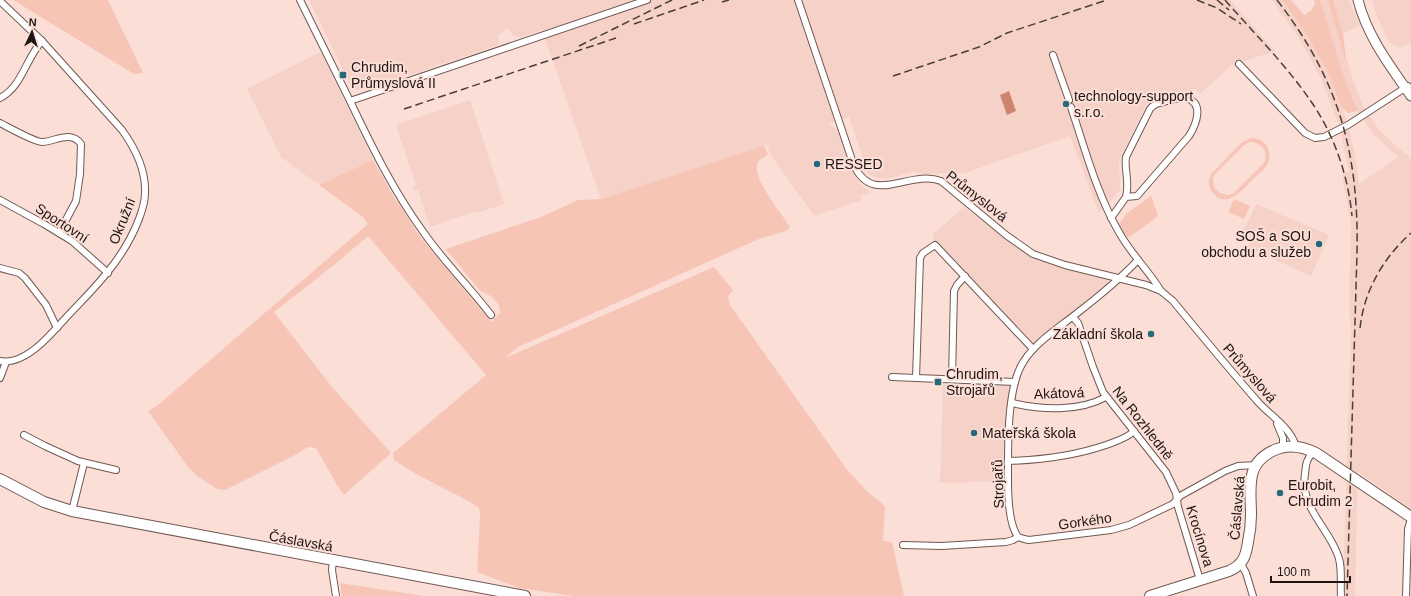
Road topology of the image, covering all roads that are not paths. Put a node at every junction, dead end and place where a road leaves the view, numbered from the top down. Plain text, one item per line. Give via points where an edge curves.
1 (300, 0) edge
2 (647, 0) edge
3 (798, 0) edge
4 (1358, 0) edge
5 (1363, 0) edge
6 (0, 1) edge
7 (42, 41) junction
8 (1053, 55) dead end
9 (1239, 64) dead end
10 (1408, 88) edge
11 (1411, 96) edge
12 (0, 98) edge
13 (350, 101) junction
14 (0, 123) edge
15 (1126, 197) junction
16 (0, 200) edge
17 (1111, 218) junction
18 (59, 233) junction
19 (1138, 260) junction
20 (0, 268) edge
21 (108, 273) junction
22 (965, 276) junction
23 (1121, 278) junction
24 (1161, 291) junction
25 (491, 315) dead end
26 (1073, 317) junction
27 (57, 328) junction
28 (1033, 349) junction
29 (3, 361) edge
30 (892, 377) dead end
31 (0, 378) edge
32 (916, 378) junction
33 (952, 380) junction
34 (1015, 382) junction
35 (1106, 397) junction
36 (1012, 403) junction
37 (1272, 416) junction
38 (1134, 431) junction
39 (24, 435) dead end
40 (1283, 447) junction
41 (1296, 447) junction
42 (1313, 452) junction
43 (1008, 462) junction
44 (84, 463) junction
45 (1257, 465) junction
46 (116, 470) dead end
47 (0, 480) edge
48 (1178, 498) junction
49 (72, 512) junction
50 (1411, 518) edge
51 (1018, 536) junction
52 (903, 545) dead end
53 (333, 560) junction
54 (1241, 564) junction
55 (1200, 580) junction
56 (336, 596) edge
57 (525, 596) edge
58 (1150, 596) edge
59 (1252, 596) edge
60 (1341, 596) edge
61 (1406, 596) edge

1 - 13 street
2 - 13 street
3 - 23 street, Průmyslová via 853,163 862,177 881,186 921,177 940,181 1033,254 1065,265
4 - 10 main road via 1379,48
5 - 10 main road via 1371,22
6 - 7 street, Okružní
7 - 12 street via 14,86
7 - 21 street, Okružní via 122,130 138,159 145,184 144,203 126,248
8 - 17 street, Průmyslová
9 - 10 street via 1305,132 1316,138 1324,138 1348,125
10 - 11 main road
13 - 25 street via 383,169 410,213 436,250
14 - 18 street via 40,142 69,137 76,139 80,144 80,174 76,201
15 - 15 street via 1137,196 1189,136 1198,116 1197,108 1192,101 1174,99 1154,105 1150,109 1126,157
15 - 17 street
16 - 18 street, Sportovní
17 - 19 street, Průmyslová
18 - 21 street, Sportovní
19 - 23 street, Strojařů
19 - 24 street, Průmyslová
20 - 27 street via 25,278 46,305
21 - 27 street, Okružní
22 - 28 street
22 - 32 street via 935,245 920,258
22 - 33 street via 954,291
23 - 24 street, Průmyslová
23 - 26 street, Strojařů
24 - 37 street, Průmyslová via 1173,301
26 - 28 street, Strojařů
26 - 35 street, Na Rozhledně via 1078,323 1092,367
27 - 29 street, Okružní via 32,351
28 - 34 street, Strojařů via 1020,368
29 - 31 street, Okružní
30 - 32 street
32 - 33 street
33 - 34 street
34 - 36 street, Strojařů
35 - 36 street, Akátová via 1092,404 1070,407 1037,407
35 - 38 street, Na Rozhledně
36 - 43 street, Strojařů
37 - 40 street, Průmyslová via 1281,430
37 - 41 street, Průmyslová via 1292,436
38 - 43 street via 1125,438 1076,454
38 - 48 street, Na Rozhledně via 1166,472
39 - 44 street
40 - 41 main road, Čáslavská
40 - 45 main road, Čáslavská via 1269,453
41 - 42 main road, Čáslavská
42 - 50 main road, Čáslavská
42 - 60 street via 1305,473 1304,487 1308,501 1338,556
43 - 51 street, Strojařů via 1010,508 1013,528
44 - 46 street
44 - 49 street
45 - 48 street, Gorkého via 1238,466 1224,471
45 - 54 main road, Čáslavská via 1251,479 1250,534
47 - 49 main road, Čáslavská via 44,502
48 - 51 street, Gorkého via 1173,504 1122,528 1030,540
48 - 55 street, Krocínova via 1178,507
49 - 53 main road, Čáslavská
50 - 61 street via 1408,529
51 - 52 street, Gorkého via 1006,542 942,546
53 - 56 street
53 - 57 main road, Čáslavská
54 - 55 main road via 1229,571
54 - 59 street
55 - 58 main road

